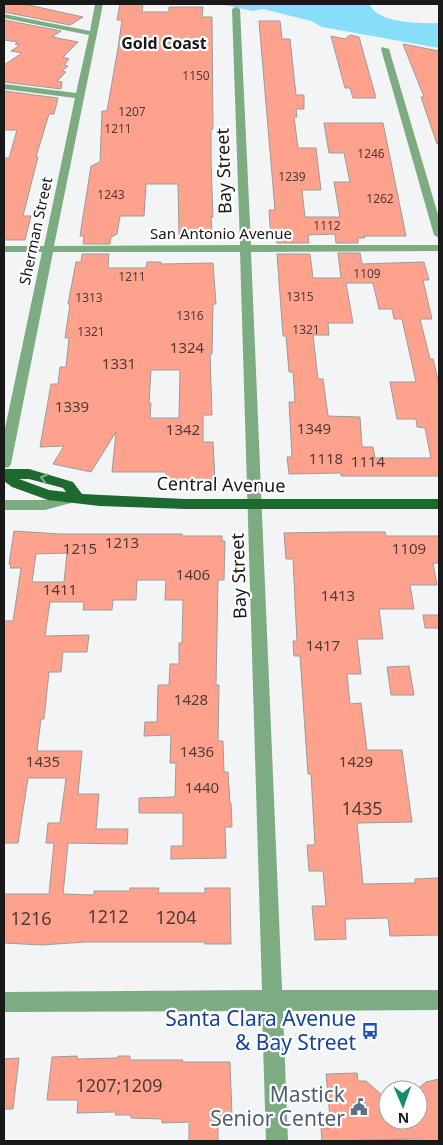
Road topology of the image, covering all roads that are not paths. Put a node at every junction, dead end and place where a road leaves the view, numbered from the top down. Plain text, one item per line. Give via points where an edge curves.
1 (99, 4) edge
2 (236, 9) dead end
3 (4, 16) edge
4 (93, 34) junction
5 (385, 49) dead end
6 (4, 86) edge
7 (80, 96) junction
8 (439, 235) edge
9 (246, 248) junction
10 (439, 248) edge
11 (4, 249) edge
12 (48, 249) junction
13 (4, 464) edge
14 (4, 474) edge
15 (77, 497) junction
16 (256, 504) junction
17 (439, 504) edge
18 (4, 505) edge
19 (439, 1000) edge
20 (272, 1001) junction
21 (4, 1002) edge
22 (277, 1141) edge

1 - 4 street, Sherman Street
2 - 9 street, Bay Street
3 - 4 street
4 - 7 street, Sherman Street
5 - 8 street
6 - 7 street
7 - 12 street, Sherman Street
9 - 10 street, San Antonio Avenue
9 - 12 street, San Antonio Avenue
9 - 16 street, Bay Street
11 - 12 street, San Antonio Avenue
12 - 13 street, Sherman Street
14 - 15 main road via 18,484 48,495
15 - 16 main road, Central Avenue via 117,502
15 - 18 street, Central Avenue via 44,505
16 - 17 main road, Central Avenue
16 - 20 street, Bay Street
19 - 20 street
20 - 21 street
20 - 22 street, Bay Street

